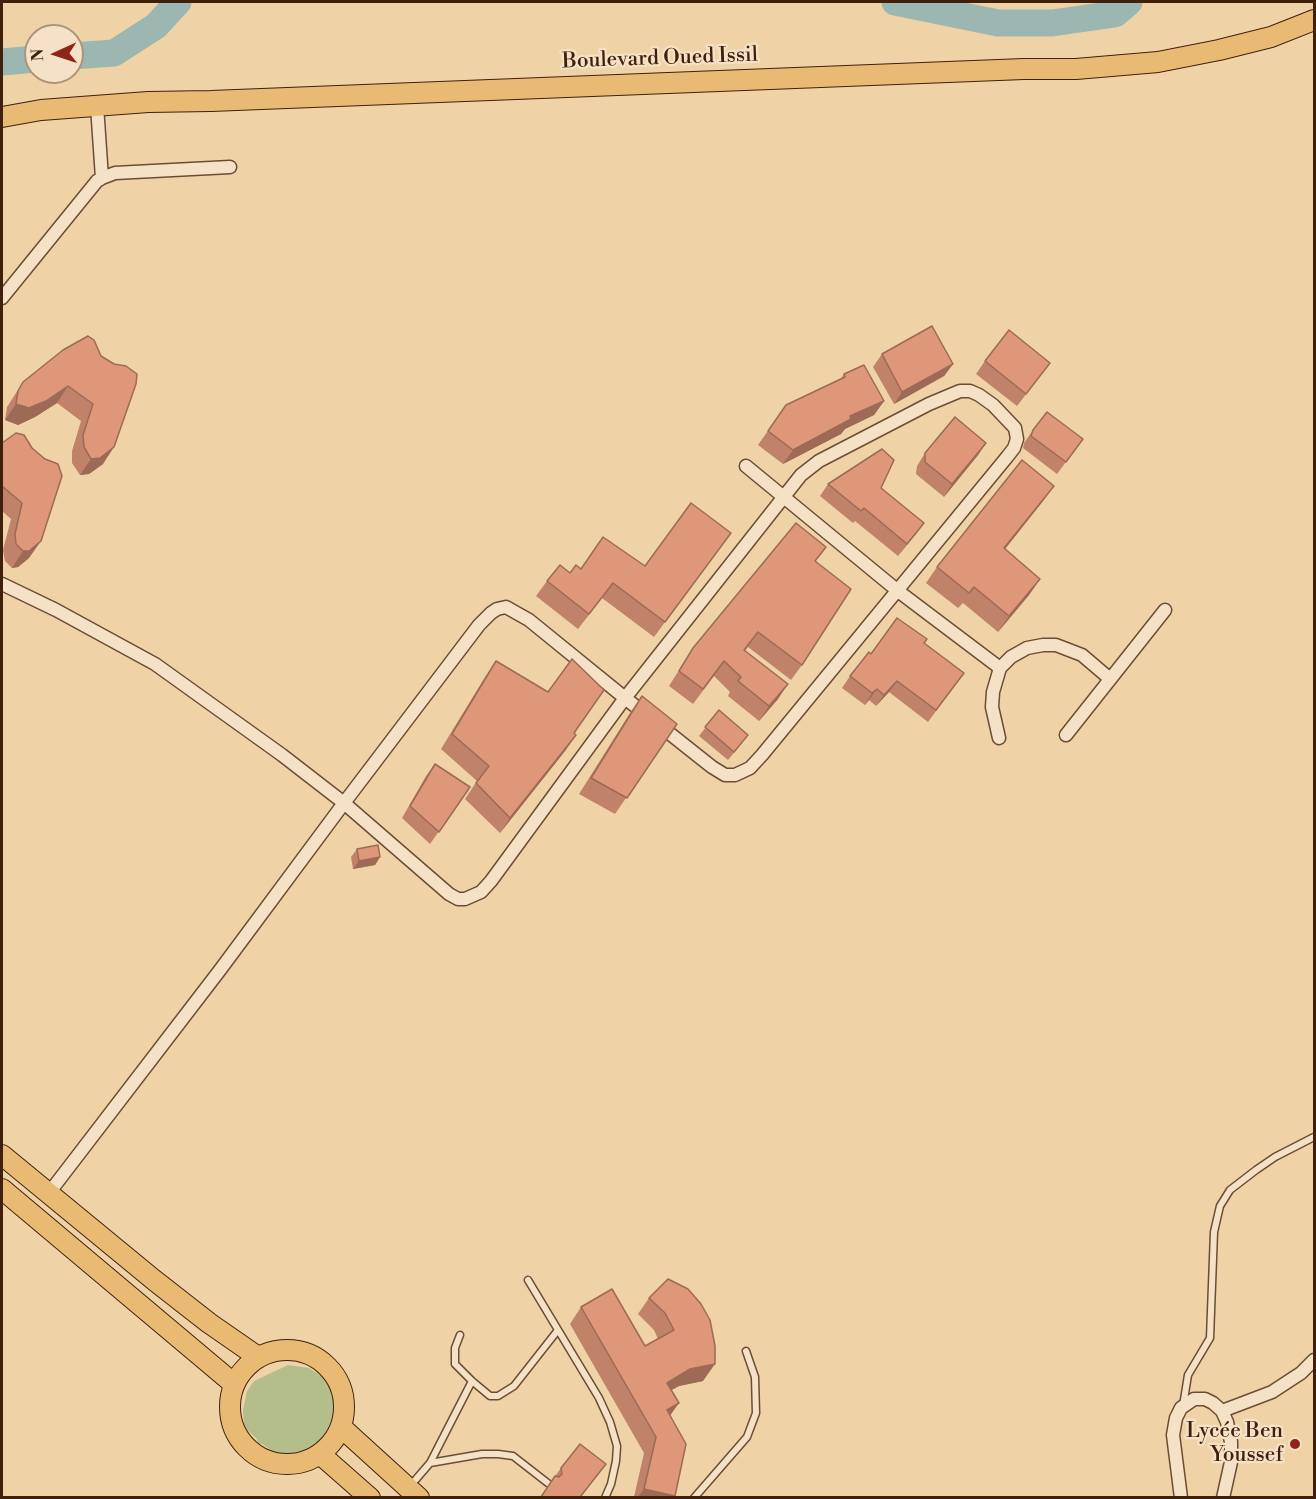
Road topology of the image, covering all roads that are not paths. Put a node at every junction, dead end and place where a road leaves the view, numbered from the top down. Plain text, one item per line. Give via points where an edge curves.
1 (1314, 20) edge
2 (97, 106) junction
3 (2, 117) edge
4 (230, 166) dead end
5 (102, 178) junction
6 (2, 298) edge
7 (746, 466) dead end
8 (783, 497) junction
9 (2, 584) edge
10 (898, 591) junction
11 (1165, 610) dead end
12 (1000, 668) junction
13 (1109, 678) junction
14 (625, 698) junction
15 (1066, 735) dead end
16 (999, 738) dead end
17 (344, 803) junction
18 (1314, 1137) edge
19 (2, 1155) edge
20 (2, 1189) edge
21 (49, 1193) junction
22 (528, 1280) dead end
23 (558, 1330) junction
24 (460, 1335) dead end
25 (746, 1351) dead end
26 (258, 1357) junction
27 (1314, 1360) edge
28 (472, 1381) junction
29 (234, 1384) junction
30 (1183, 1406) junction
31 (1222, 1411) junction
32 (341, 1427) junction
33 (320, 1454) junction
34 (430, 1463) junction
35 (549, 1484) edge
36 (414, 1493) edge
37 (370, 1497) edge
38 (605, 1497) edge
39 (694, 1497) edge
40 (1181, 1497) edge
41 (1223, 1497) edge

1 - 2 main road, Boulevard Oued Issil via 1271,37 1219,50 1158,62 1076,69
2 - 3 main road, Boulevard Oued Issil
2 - 5 street
4 - 5 street via 115,173
5 - 6 street
7 - 8 street
8 - 10 street
8 - 10 street via 819,461 947,396 970,391 993,405 1014,428 1014,448
8 - 14 street
9 - 17 street via 155,664
10 - 12 street
10 - 14 street via 762,755 742,773 725,775 712,767
11 - 13 street
12 - 13 street via 1027,648 1056,645 1082,655
12 - 16 street via 992,707
13 - 15 street
14 - 17 street via 529,620 506,608 497,609 479,625
14 - 17 street via 491,881 472,898 458,899 449,894
17 - 21 street
18 - 30 lane via 1256,1170 1230,1190 1220,1206 1214,1232 1210,1338 1188,1375
19 - 21 main road
20 - 29 main road
21 - 26 main road via 181,1302
22 - 23 lane
23 - 28 lane via 508,1392 490,1396
23 - 38 lane via 599,1398 617,1446
24 - 28 lane via 454,1348 455,1364
25 - 39 lane via 755,1377 756,1413 747,1437
26 - 29 main road via 243,1368
26 - 32 main road via 280,1350 303,1351 330,1368 343,1396
27 - 31 street via 1272,1392
28 - 34 lane
29 - 33 main road via 230,1420 250,1452 284,1465
30 - 31 street via 1194,1399 1205,1399
30 - 40 street via 1173,1435
31 - 41 street via 1231,1452
32 - 33 main road
32 - 36 main road
33 - 37 main road
34 - 35 lane via 482,1454 513,1456
34 - 36 lane

